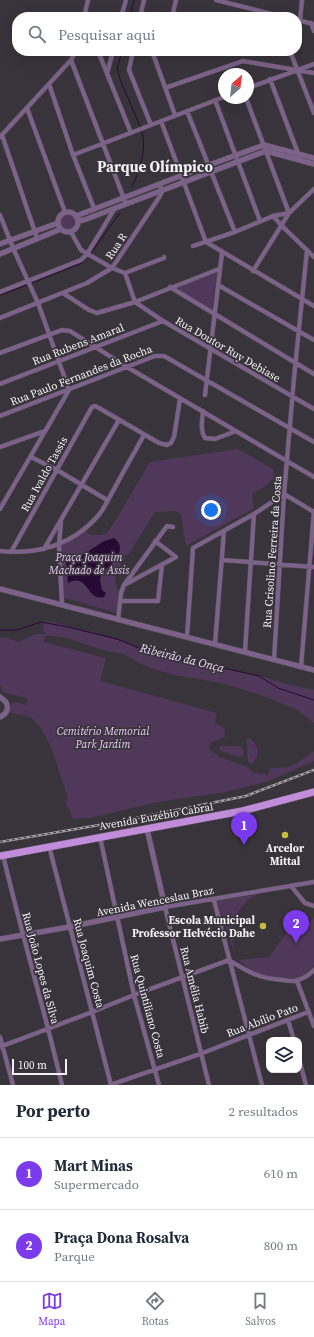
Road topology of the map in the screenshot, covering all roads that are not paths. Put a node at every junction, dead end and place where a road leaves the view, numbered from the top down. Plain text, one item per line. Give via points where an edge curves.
1 (88, 0) edge
2 (126, 0) edge
3 (144, 0) edge
4 (176, 0) edge
5 (218, 0) edge
6 (302, 0) edge
7 (85, 12) edge
8 (122, 12) edge
9 (141, 12) edge
10 (173, 12) edge
11 (263, 12) edge
12 (300, 12) edge
13 (302, 21) edge
14 (313, 24) edge
15 (314, 31) edge
16 (73, 56) edge
17 (100, 56) edge
18 (112, 56) edge
19 (132, 56) edge
20 (154, 56) edge
21 (292, 56) edge
22 (71, 60) junction
23 (314, 64) edge
24 (296, 70) junction
25 (314, 73) edge
26 (107, 75) junction
27 (270, 79) junction
28 (49, 84) junction
29 (254, 86) edge
30 (165, 88) junction
31 (218, 99) edge
32 (215, 100) junction
33 (248, 104) edge
34 (27, 108) junction
35 (187, 111) junction
36 (314, 113) edge
37 (175, 115) junction
38 (161, 120) junction
39 (151, 125) junction
40 (131, 133) junction
41 (1, 136) edge
42 (103, 143) junction
43 (264, 145) junction
44 (266, 151) junction
45 (73, 155) junction
46 (236, 155) junction
47 (299, 155) junction
48 (314, 158) edge
49 (238, 161) junction
50 (302, 161) junction
51 (314, 164) edge
52 (209, 165) junction
53 (210, 171) junction
54 (182, 176) junction
55 (185, 183) junction
56 (159, 184) junction
57 (314, 189) edge
58 (162, 191) junction
59 (123, 197) junction
60 (126, 204) junction
61 (94, 208) junction
62 (116, 208) junction
63 (65, 212) junction
64 (290, 213) junction
65 (0, 215) edge
66 (273, 216) junction
67 (77, 218) junction
68 (260, 221) junction
69 (58, 223) junction
70 (282, 226) junction
71 (61, 229) junction
72 (35, 231) junction
73 (71, 232) junction
74 (234, 232) junction
75 (38, 238) junction
76 (10, 240) junction
77 (206, 242) junction
78 (0, 244) edge
79 (193, 246) dead end
80 (13, 248) junction
81 (306, 250) junction
82 (222, 252) junction
83 (0, 254) edge
84 (87, 254) junction
85 (164, 257) dead end
86 (314, 257) edge
87 (112, 268) junction
88 (219, 269) junction
89 (253, 271) junction
90 (125, 273) junction
91 (28, 281) junction
92 (218, 285) junction
93 (170, 287) junction
94 (0, 292) edge
95 (63, 293) junction
96 (302, 300) junction
97 (135, 302) junction
98 (38, 303) junction
99 (314, 306) edge
100 (214, 314) junction
101 (0, 318) edge
102 (162, 321) junction
103 (299, 331) junction
104 (50, 334) junction
105 (314, 340) edge
106 (95, 347) junction
107 (211, 349) junction
108 (0, 353) edge
109 (58, 361) junction
110 (295, 362) junction
111 (128, 367) junction
112 (314, 374) edge
113 (207, 381) junction
114 (0, 384) edge
115 (69, 390) junction
116 (205, 395) dead end
117 (292, 397) junction
118 (180, 398) junction
119 (314, 409) edge
120 (203, 411) junction
121 (0, 416) edge
122 (119, 420) junction
123 (290, 428) junction
124 (46, 431) junction
125 (236, 431) junction
126 (144, 435) junction
127 (314, 442) edge
128 (0, 447) edge
129 (30, 457) junction
130 (287, 461) junction
131 (57, 470) junction
132 (314, 477) edge
133 (82, 485) junction
134 (284, 494) junction
135 (108, 500) junction
136 (0, 509) edge
137 (314, 512) edge
138 (254, 514) junction
139 (61, 520) junction
140 (173, 527) dead end
141 (224, 531) junction
142 (155, 541) junction
143 (59, 545) junction
144 (44, 549) junction
145 (0, 551) edge
146 (11, 552) junction
147 (222, 560) junction
148 (250, 562) junction
149 (280, 564) junction
150 (162, 565) junction
151 (312, 567) edge
152 (124, 585) junction
153 (0, 589) edge
154 (120, 601) junction
155 (62, 604) junction
156 (118, 620) junction
157 (187, 637) junction
158 (215, 644) junction
159 (245, 651) junction
160 (274, 660) junction
161 (301, 667) junction
162 (314, 670) edge
163 (0, 698) edge
164 (0, 716) edge
165 (314, 792) edge
166 (147, 829) junction
167 (100, 837) junction
168 (50, 846) junction
169 (1, 855) edge
170 (314, 882) edge
171 (291, 886) junction
172 (214, 900) junction
173 (314, 906) edge
174 (165, 907) junction
175 (116, 918) junction
176 (69, 927) junction
177 (22, 935) junction
178 (0, 939) edge
179 (229, 960) junction
180 (314, 970) edge
181 (182, 976) junction
182 (297, 981) junction
183 (134, 995) junction
184 (92, 1012) junction
185 (308, 1012) junction
186 (288, 1020) junction
187 (314, 1026) edge
188 (49, 1028) junction
189 (249, 1036) junction
190 (0, 1037) edge
191 (293, 1037) edge
192 (1, 1047) edge
193 (200, 1054) junction
194 (155, 1068) junction
195 (302, 1070) edge
196 (13, 1085) edge
197 (62, 1085) edge
198 (110, 1085) edge
199 (159, 1085) edge
200 (209, 1085) edge
201 (262, 1085) edge
202 (306, 1085) edge

1 - 7 street
2 - 8 street
3 - 9 street
4 - 10 street
5 - 11 street
6 - 12 street
13 - 14 street
14 - 15 street
16 - 22 street
17 - 26 street
18 - 26 street
19 - 39 street via 129,70
20 - 30 street
21 - 24 street
22 - 28 street
22 - 42 street
23 - 24 street
24 - 25 street
24 - 27 street
24 - 30 street via 243,60
24 - 36 street
26 - 40 street
27 - 29 street
27 - 47 street
28 - 34 street
28 - 45 street
30 - 37 street
31 - 32 street
32 - 35 street
32 - 46 street
33 - 43 street
34 - 41 street
34 - 63 street
35 - 37 street
35 - 52 street
37 - 38 street
38 - 39 street
38 - 54 street
39 - 40 street
40 - 42 street
41 - 72 street
42 - 45 street
42 - 59 street
43 - 44 street
43 - 46 street
43 - 47 street
44 - 49 street
44 - 50 street
44 - 64 street
45 - 61 street
46 - 49 street
46 - 52 street
47 - 48 street
47 - 50 street
49 - 53 street
49 - 68 street
50 - 51 street
52 - 53 street
52 - 54 street
53 - 55 street
53 - 74 street
54 - 55 street
54 - 56 street
55 - 58 street
55 - 77 street
56 - 58 street
56 - 59 street
57 - 64 street
58 - 60 street
58 - 87 street, Rua R
59 - 60 street
59 - 61 street
60 - 62 street
61 - 67 street
62 - 67 street via 84,220
62 - 84 street
63 - 67 street via 71,212
63 - 69 street via 58,217
64 - 66 street
64 - 70 street
65 - 76 street
66 - 68 street
66 - 70 street
67 - 73 street via 76,228
68 - 74 street
69 - 71 street
69 - 72 street
70 - 81 street
70 - 89 street
71 - 73 street
71 - 75 street
72 - 75 street
72 - 76 street
73 - 84 street via 79,247
74 - 77 street
75 - 80 street
76 - 78 street
76 - 80 street
77 - 79 street
77 - 82 street
80 - 83 street
80 - 91 street
81 - 86 street
81 - 96 street
82 - 88 street
82 - 89 street
84 - 87 street
84 - 91 street via 81,260
85 - 90 street
87 - 90 street
87 - 95 street, Rua R
88 - 92 street
88 - 93 street
89 - 96 street
90 - 97 street
91 - 94 street
91 - 98 street
92 - 100 street
92 - 103 street
93 - 97 street
93 - 100 street
95 - 97 street via 97,313
95 - 98 street, Rua R
96 - 99 street
96 - 103 street
97 - 102 street, Rua Doutor Ruy Debiase
98 - 101 street, Rua R
98 - 104 street
100 - 107 street
100 - 110 street
102 - 106 street, Rua Rubens Amaral
102 - 107 street, Rua Doutor Ruy Debiase
103 - 105 street
103 - 110 street
104 - 106 street via 66,330
104 - 108 street
104 - 109 street
106 - 109 street, Rua Rubens Amaral
106 - 111 street
107 - 113 street
107 - 117 street, Rua Doutor Ruy Debiase
109 - 114 street, Rua Rubens Amaral
109 - 115 street
110 - 112 street
110 - 117 street, Rua Crisolino Ferreira da Costa
111 - 113 street, Rua Paulo Fernandes da Rocha via 160,355
111 - 115 street, Rua Paulo Fernandes da Rocha
111 - 118 street
113 - 116 street
113 - 123 street, Rua Paulo Fernandes da Rocha
115 - 121 street, Rua Paulo Fernandes da Rocha
115 - 124 street
117 - 119 street, Rua Doutor Ruy Debiase
117 - 123 street, Rua Crisolino Ferreira da Costa
118 - 120 street
118 - 126 street via 171,442 167,445 159,443
120 - 125 street
120 - 125 street via 202,434 205,438 215,439
122 - 126 street
122 - 131 street, Rua Ivaldo Tassis via 95,406 90,410
122 - 133 street
123 - 127 street, Rua Paulo Fernandes da Rocha
123 - 130 street, Rua Crisolino Ferreira da Costa
124 - 128 street
124 - 129 street
125 - 130 street
126 - 135 street
129 - 131 street
129 - 136 street
130 - 132 street
130 - 134 street, Rua Crisolino Ferreira da Costa
131 - 133 street
131 - 146 street, Rua Ivaldo Tassis
133 - 135 street
133 - 139 street
134 - 137 street
134 - 138 street
134 - 149 street, Rua Crisolino Ferreira da Costa
135 - 143 street via 98,516 84,529
137 - 151 street
138 - 141 street
138 - 148 street
139 - 143 street
139 - 144 street
140 - 142 street via 167,526
141 - 147 street
141 - 157 street via 193,548
142 - 150 street via 176,557
142 - 152 street
143 - 144 street
143 - 155 street
144 - 146 street
145 - 146 street
147 - 148 street
147 - 158 street
148 - 149 street
148 - 159 street
149 - 151 street
149 - 160 street, Rua Crisolino Ferreira da Costa
150 - 152 street
150 - 154 street via 158,601
151 - 161 street
152 - 154 street
153 - 155 street
154 - 156 street
155 - 156 street
156 - 157 street
157 - 158 street
158 - 159 street
159 - 160 street
160 - 161 street
161 - 162 street
163 - 164 street via 6,702 8,708 5,714
165 - 166 main road, Avenida Euzébio Cabral via 242,811
166 - 167 main road, Avenida Euzébio Cabral
166 - 174 street, Rua Amélia Habib
167 - 168 main road, Avenida Euzébio Cabral
167 - 175 street, Rua Quintiliano Costa
168 - 169 main road, Avenida Euzébio Cabral
168 - 176 street, Rua Joaquim Costa
169 - 177 street, Rua João Lopes da Silva
170 - 171 street, Avenida Wenceslau Braz
171 - 172 street, Avenida Wenceslau Braz
171 - 173 street via 305,903
172 - 174 street, Avenida Wenceslau Braz
172 - 179 street
174 - 175 street, Avenida Wenceslau Braz
174 - 181 street, Rua Amélia Habib
175 - 176 street, Avenida Wenceslau Braz
175 - 183 street, Rua Quintiliano Costa
176 - 177 street, Avenida Wenceslau Braz
176 - 184 street, Rua Joaquim Costa
177 - 178 street, Avenida Wenceslau Braz
177 - 188 street, Rua João Lopes da Silva
179 - 181 street
179 - 182 street via 259,977
179 - 189 street
180 - 182 street
181 - 183 street
181 - 193 street, Rua Amélia Habib
182 - 185 street
183 - 184 street
183 - 194 street, Rua Quintiliano Costa
184 - 188 street
184 - 198 street, Rua Joaquim Costa
185 - 186 street, Rua Abílio Pato
185 - 187 street
186 - 189 street, Rua Abílio Pato
186 - 191 street
188 - 192 street
188 - 197 street, Rua João Lopes da Silva
189 - 193 street, Rua Abílio Pato
189 - 201 street
190 - 192 street
192 - 196 street
193 - 194 street, Rua Abílio Pato
193 - 200 street, Rua Amélia Habib
194 - 198 street, Rua Abílio Pato
194 - 199 street, Rua Quintiliano Costa
195 - 202 street

